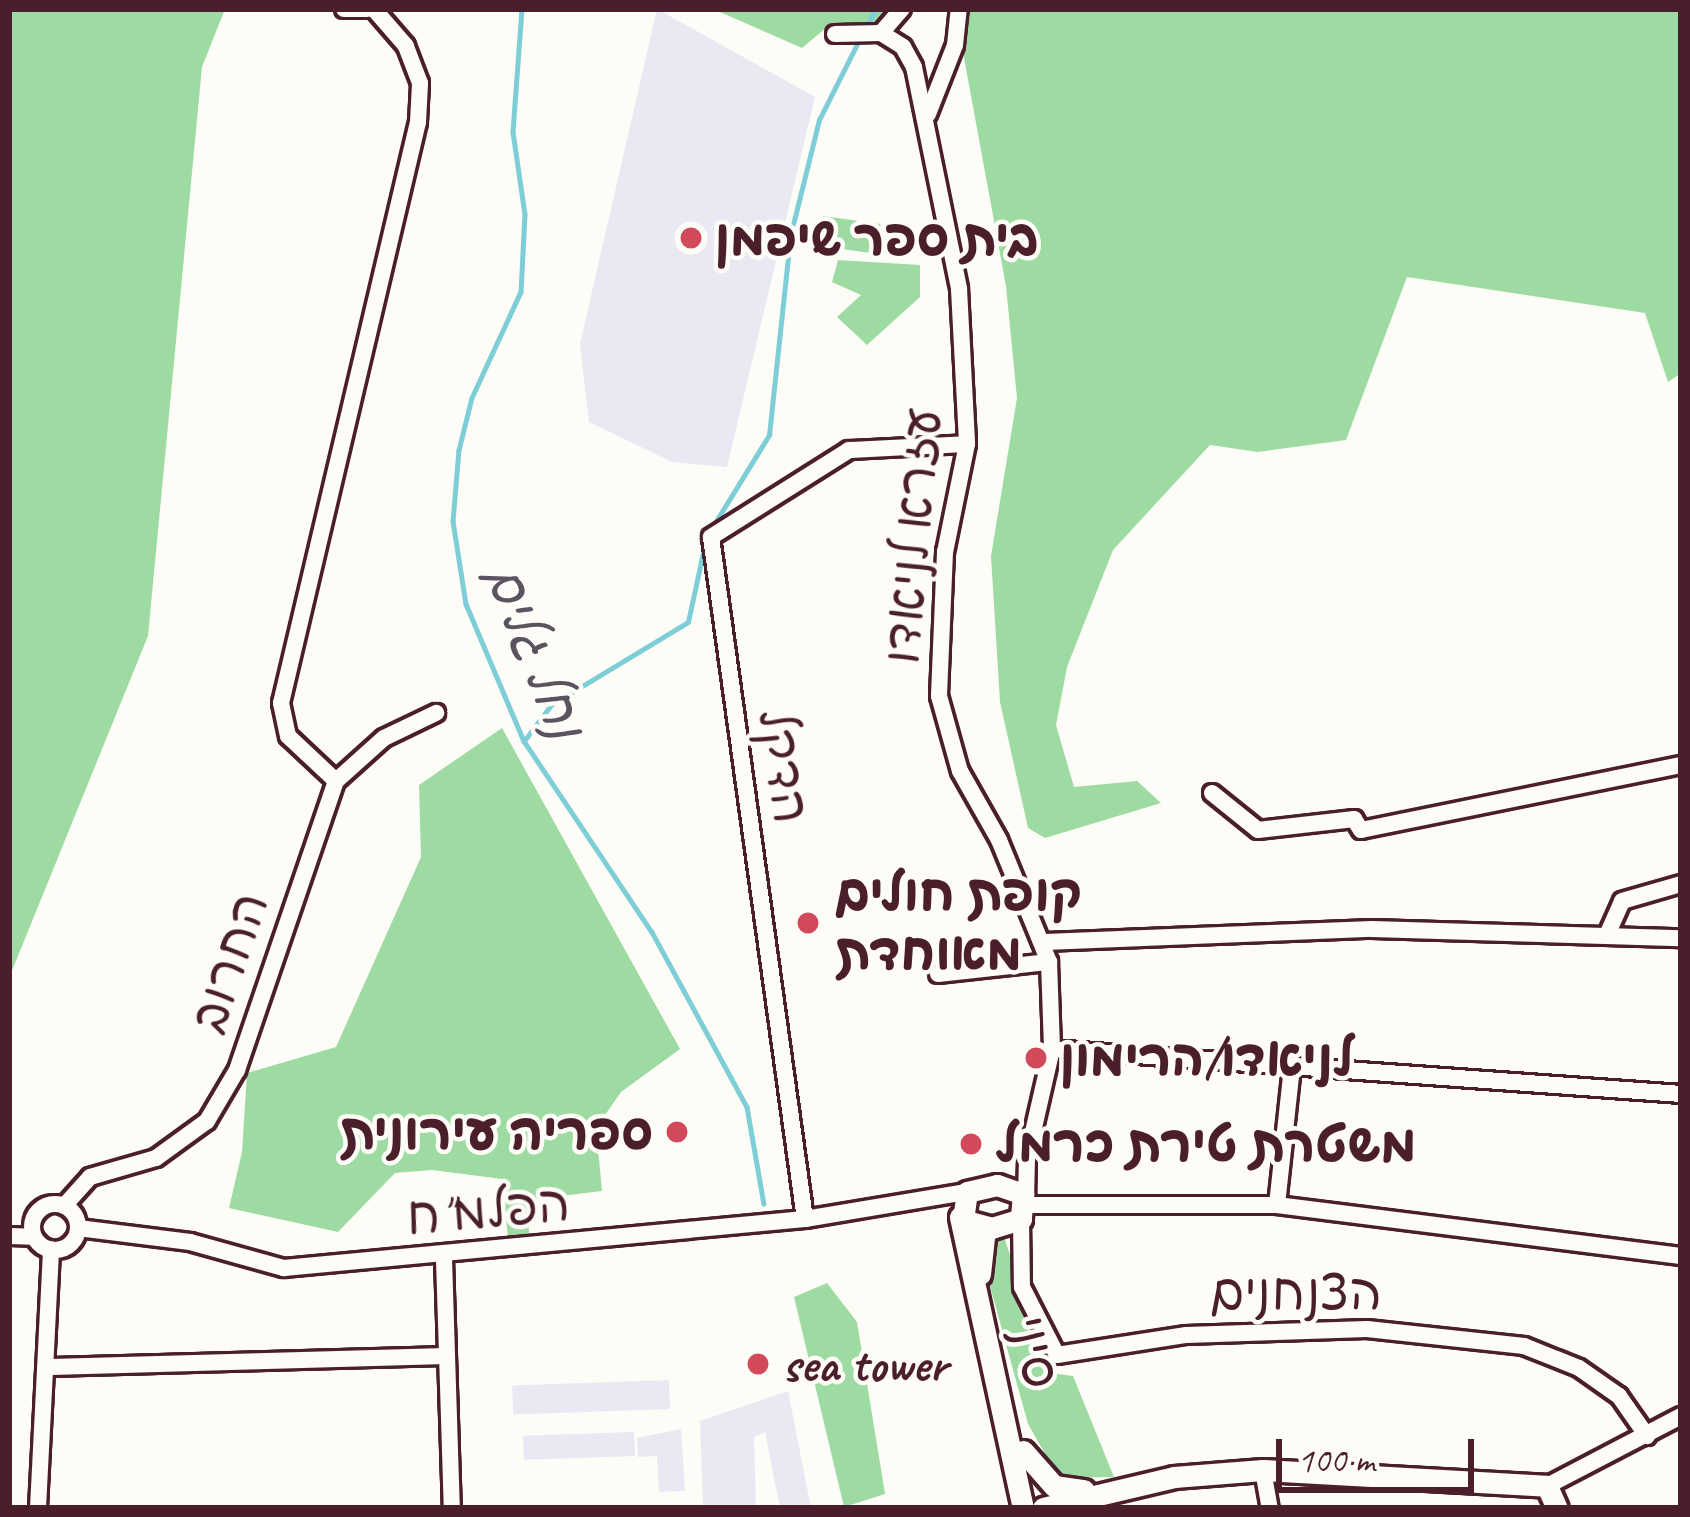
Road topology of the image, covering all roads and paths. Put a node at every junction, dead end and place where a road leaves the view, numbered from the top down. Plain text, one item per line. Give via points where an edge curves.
1 (344, 9) edge
2 (371, 9) edge
3 (902, 9) edge
4 (959, 9) edge
5 (881, 33) junction
6 (835, 34) dead end
7 (928, 115) junction
8 (967, 444) junction
9 (436, 712) dead end
10 (1681, 765) edge
11 (336, 781) junction
12 (1212, 794) dead end
13 (1681, 884) edge
14 (1607, 935) junction
15 (1681, 938) edge
16 (1045, 942) junction
17 (1049, 962) junction
18 (938, 974) dead end
19 (1052, 1049) junction
20 (1292, 1066) junction
21 (1681, 1094) edge
22 (1021, 1202) junction
23 (1277, 1205) junction
24 (64, 1206) junction
25 (962, 1207) junction
26 (805, 1219) junction
27 (78, 1228) junction
28 (985, 1228) junction
29 (9, 1236) edge
30 (33, 1237) junction
31 (51, 1249) junction
32 (1681, 1256) edge
33 (444, 1258) junction
34 (447, 1356) junction
35 (50, 1367) junction
36 (1681, 1416) edge
37 (1647, 1436) junction
38 (1023, 1451) junction
39 (1263, 1469) junction
40 (1547, 1486) junction
41 (1103, 1490) junction
42 (38, 1508) edge
43 (452, 1508) edge
44 (1028, 1508) edge
45 (1270, 1508) edge
46 (1557, 1508) edge

1 - 2 street
2 - 11 street via 406,46 420,83 418,122 281,703 288,736
3 - 5 street
4 - 7 street, עזרא לניאדו via 955,45
5 - 6 street
5 - 7 street, עזרא לניאדו via 903,47
7 - 8 street, עזרא לניאדו via 936,201 959,289
8 - 16 street, עזרא לניאדו via 944,552 939,696 960,771
8 - 26 street, הדקל via 849,450 711,537
9 - 11 street, החרוב via 384,738
10 - 12 street via 1360,830 1354,819 1258,830
11 - 24 street, החרוב via 237,1070 207,1121 156,1158 89,1177
13 - 14 street via 1622,901
14 - 15 street
14 - 16 street via 1372,929
16 - 17 street, עזרא לניאדו
17 - 18 street
17 - 19 street, עזרא לניאדו
19 - 20 street
19 - 22 street, עזרא לניאדו
20 - 21 street
20 - 23 street
22 - 23 street
22 - 25 street
22 - 28 street
22 - 37 street, הצנחנים via 1022,1287 1057,1354 1186,1335 1366,1329 1524,1346 1579,1368 1619,1396
23 - 32 street
24 - 27 street
24 - 30 street via 39,1211
25 - 26 street, הפלמ"ח via 908,1205
25 - 28 street
25 - 44 street, סיני
26 - 33 street, הפלמ"ח
27 - 31 street via 66,1247
27 - 33 street, הפלמ"ח via 190,1242 284,1268
28 - 38 street, סיני via 978,1265
29 - 30 street
30 - 31 street
31 - 35 street
33 - 34 street
34 - 35 street
34 - 43 street
35 - 42 street
36 - 37 street
37 - 40 street
38 - 41 street via 1054,1486
38 - 44 street, סיני
39 - 40 street
39 - 41 street
39 - 45 street
40 - 46 street
41 - 44 street

